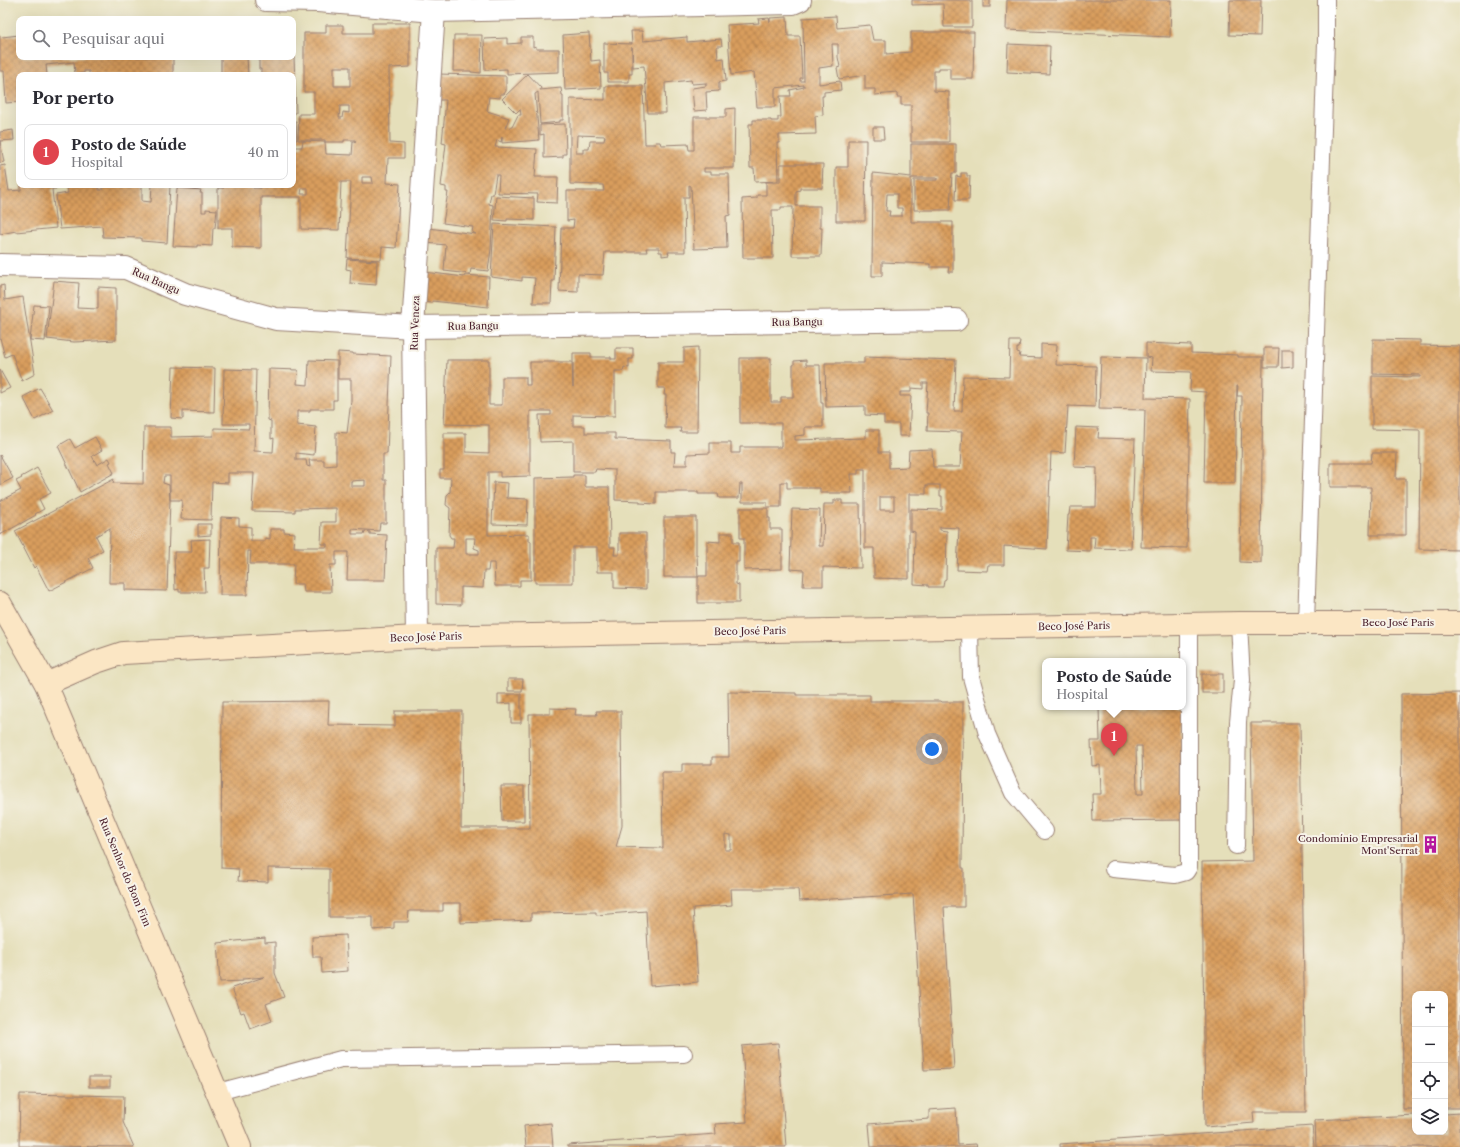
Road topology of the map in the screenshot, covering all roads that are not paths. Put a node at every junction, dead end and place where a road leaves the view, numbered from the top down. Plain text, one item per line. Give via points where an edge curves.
1 (266, 0) edge
2 (318, 0) edge
3 (800, 0) edge
4 (1326, 0) edge
5 (434, 11) junction
6 (0, 265) edge
7 (956, 320) dead end
8 (413, 327) junction
9 (0, 603) edge
10 (1306, 622) junction
11 (1239, 623) junction
12 (1460, 623) edge
13 (1189, 624) junction
14 (970, 628) junction
15 (417, 637) junction
16 (46, 684) junction
17 (1044, 831) dead end
18 (1236, 846) dead end
19 (1113, 869) dead end
20 (684, 1054) dead end
21 (218, 1092) junction
22 (240, 1147) edge

1 - 2 street
2 - 5 street
3 - 5 street via 793,3
4 - 10 lane
5 - 8 street, Rua Veneza
6 - 8 street, Rua Bangu via 126,268 185,294 276,319
7 - 8 street, Rua Bangu
8 - 15 street, Rua Veneza
9 - 16 street, Rua Senhor do Bom Fim
10 - 11 street, Beco José Paris
10 - 12 street, Beco José Paris
11 - 13 street, Beco José Paris
11 - 18 lane via 1242,680 1238,722
13 - 14 street, Beco José Paris
13 - 19 lane via 1189,867 1186,872 1175,874
14 - 15 street, Beco José Paris
14 - 17 lane via 971,677 987,734 1013,793
15 - 16 street, Beco José Paris via 123,653
16 - 21 street, Rua Senhor do Bom Fim
20 - 21 lane via 341,1059
21 - 22 street, Rua Senhor do Bom Fim

